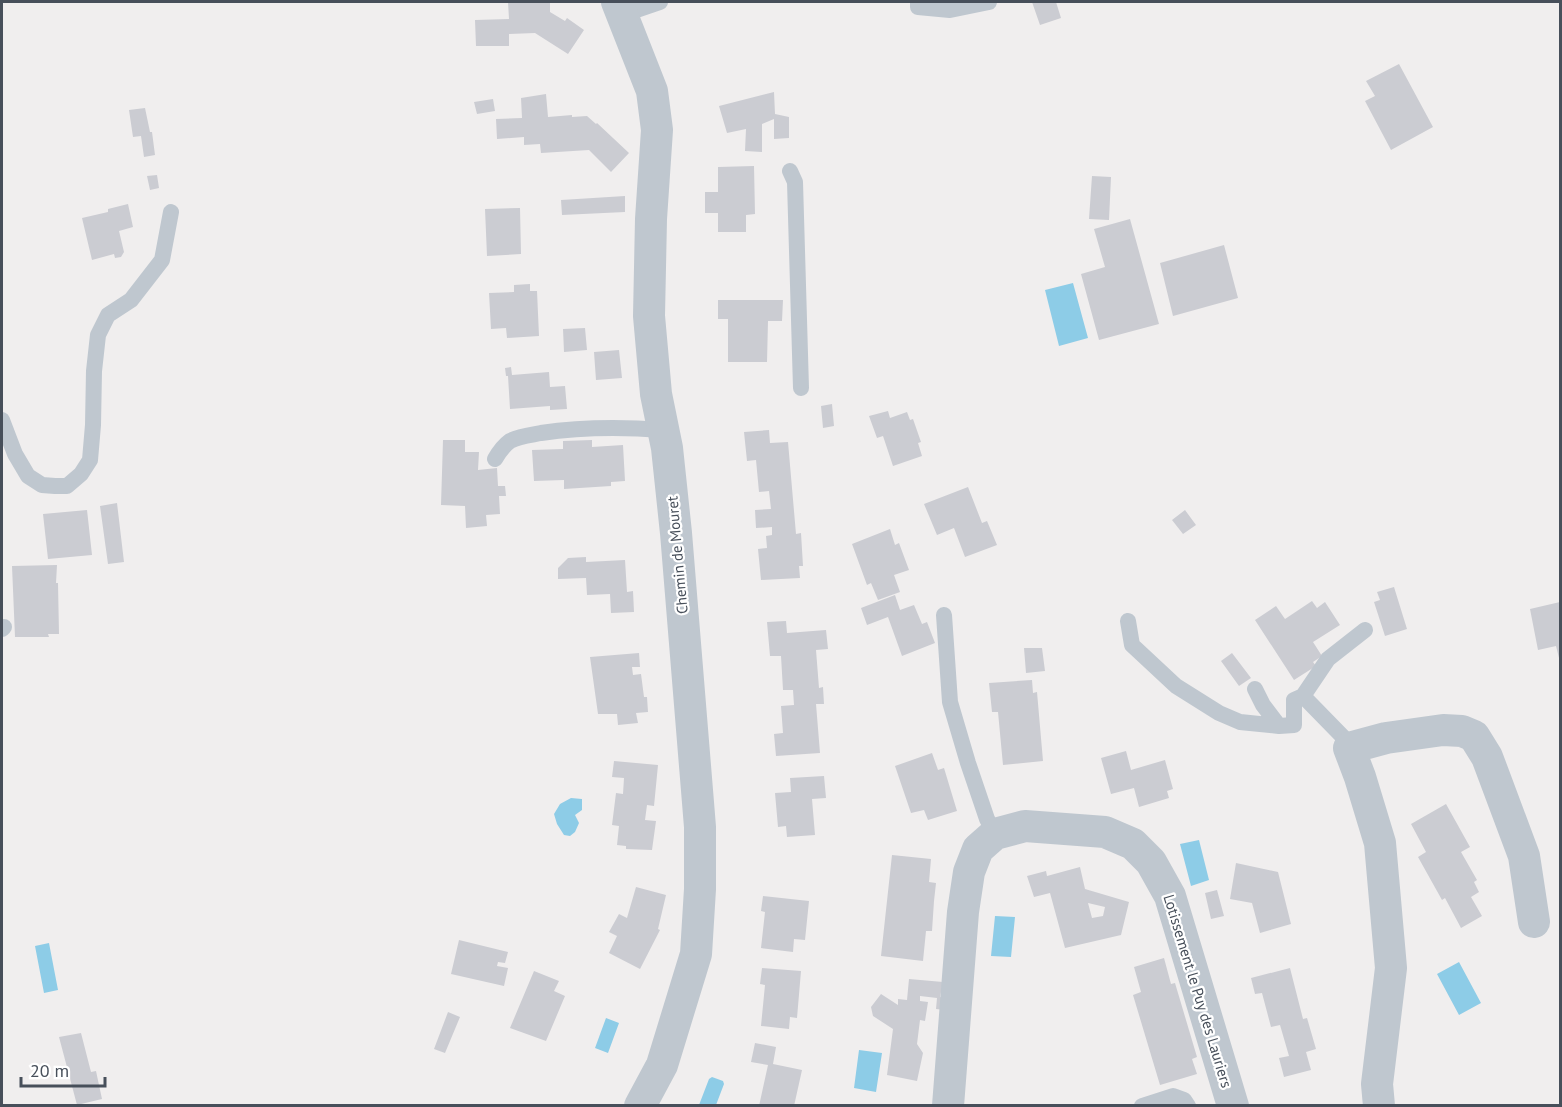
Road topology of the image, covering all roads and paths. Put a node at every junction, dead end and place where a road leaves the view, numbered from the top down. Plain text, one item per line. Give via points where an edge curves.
1 (660, 2) edge
2 (918, 2) edge
3 (989, 2) edge
4 (620, 8) edge
5 (790, 171) dead end
6 (171, 212) dead end
7 (801, 388) dead end
8 (2, 420) edge
9 (663, 429) junction
10 (495, 459) dead end
11 (944, 615) dead end
12 (1128, 621) dead end
13 (1365, 630) dead end
14 (1255, 689) dead end
15 (1303, 696) junction
16 (1279, 726) junction
17 (1349, 748) junction
18 (995, 834) junction
19 (1534, 922) dead end
20 (640, 1106) edge
21 (948, 1106) edge
22 (1142, 1106) edge
23 (1188, 1106) edge
24 (1233, 1106) edge
25 (1379, 1106) edge

1 - 4 lane
2 - 3 lane via 918,7 950,10
4 - 9 street, Chemin de Mouret via 652,91 657,130 648,316
5 - 7 lane via 795,183
6 - 8 lane via 162,260 131,300 108,315 98,336 90,460 81,474 67,486 42,485 28,476
9 - 10 lane via 626,427 525,436 502,447
9 - 20 street, Chemin de Mouret via 676,532 700,827 700,889 696,954 662,1065
11 - 18 lane via 950,702
12 - 16 lane via 1132,645 1176,686 1240,722
13 - 15 lane via 1328,659
14 - 16 lane
15 - 16 lane via 1294,700 1294,725
15 - 17 lane
17 - 19 street via 1443,730 1474,736 1487,757 1524,856
17 - 25 street via 1380,843 1391,968 1377,1084
18 - 21 street via 978,849 969,872
18 - 24 street, Lotissement le Puy des Lauriers via 1024,826 1105,831 1133,844 1151,862 1170,896
22 - 23 lane via 1173,1096

